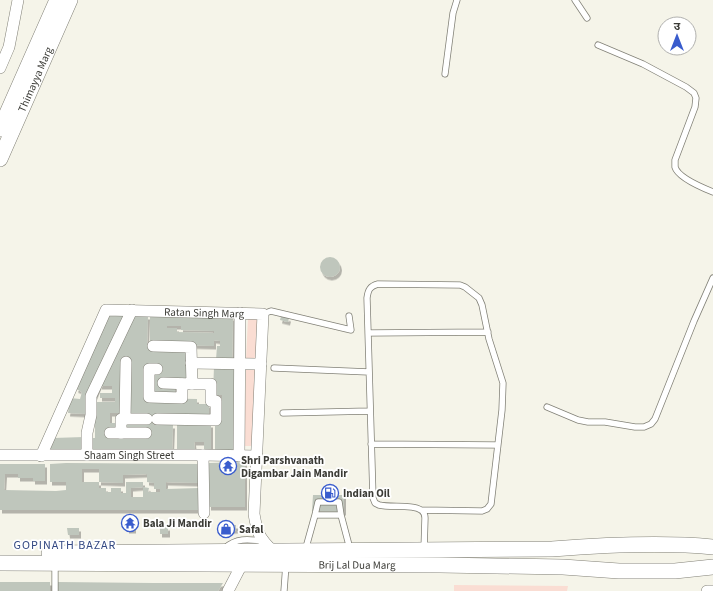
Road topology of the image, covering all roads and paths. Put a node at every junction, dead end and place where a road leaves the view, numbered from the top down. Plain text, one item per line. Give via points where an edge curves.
1 (18, 0) edge
2 (57, 0) edge
3 (70, 0) edge
4 (457, 0) edge
5 (575, 0) edge
6 (587, 18) dead end
7 (598, 45) dead end
8 (0, 68) edge
9 (445, 74) dead end
10 (17, 105) junction
11 (0, 128) edge
12 (0, 159) edge
13 (713, 192) edge
14 (713, 278) edge
15 (132, 310) junction
16 (240, 313) junction
17 (263, 314) junction
18 (350, 316) dead end
19 (488, 332) junction
20 (368, 333) junction
21 (153, 346) dead end
22 (126, 362) dead end
23 (191, 363) junction
24 (240, 363) junction
25 (261, 364) junction
26 (274, 368) dead end
27 (158, 369) dead end
28 (369, 372) junction
29 (163, 383) dead end
30 (187, 384) junction
31 (547, 407) dead end
32 (370, 412) junction
33 (283, 413) dead end
34 (119, 419) junction
35 (146, 433) dead end
36 (371, 444) junction
37 (497, 445) junction
38 (0, 455) edge
39 (87, 455) junction
40 (203, 455) junction
41 (41, 456) junction
42 (239, 456) junction
43 (257, 456) junction
44 (421, 510) junction
45 (204, 513) dead end
46 (341, 514) junction
47 (315, 515) junction
48 (267, 546) junction
49 (713, 547) edge
50 (351, 550) junction
51 (424, 550) junction
52 (305, 551) junction
53 (0, 554) edge
54 (0, 563) edge
55 (55, 564) junction
56 (242, 564) junction
57 (286, 564) junction
58 (713, 567) edge
59 (55, 591) edge
60 (228, 591) edge
61 (284, 591) edge
62 (707, 591) edge
63 (713, 591) edge

1 - 8 street via 9,47
2 - 10 street, Thimayya Marg
3 - 10 street, Thimayya Marg
4 - 9 lane
5 - 6 lane
7 - 13 lane via 643,64 694,93 695,107 675,160 675,168 687,179
10 - 11 street, Thimayya Marg
10 - 12 street, Thimayya Marg
14 - 31 lane via 655,419 650,424 635,427 588,422
15 - 16 street, Ratan Singh Marg
15 - 39 street via 91,396
15 - 41 street, Ratan Singh Marg via 106,310
16 - 17 street, Ratan Singh Marg
16 - 24 street
17 - 18 lane via 271,311 351,330
17 - 25 street
19 - 20 lane
19 - 20 lane via 482,305 465,287 451,284 378,284 368,290
19 - 37 lane via 503,383
20 - 28 lane
21 - 23 street via 191,347
22 - 34 street
23 - 24 street
23 - 30 street
24 - 25 street
24 - 42 street
25 - 43 street
26 - 28 lane
27 - 30 street via 150,369 149,397 182,398
28 - 32 lane
29 - 30 street
30 - 34 street via 211,384 211,401 216,401 216,420
32 - 33 lane
32 - 36 lane
34 - 35 street via 115,433
36 - 37 lane
36 - 44 lane via 374,503
37 - 44 lane via 493,497 487,509
38 - 41 street, Shaam Singh Street
39 - 40 street, Shaam Singh Street
39 - 41 street, Shaam Singh Street
40 - 42 street, Shaam Singh Street
40 - 45 street
42 - 43 street, Shaam Singh Street
43 - 48 street via 254,514
44 - 51 lane via 425,518
46 - 47 lane
46 - 47 lane via 339,502 318,502
46 - 50 lane
47 - 52 lane
48 - 52 street, Brij Lal Dua Marg
48 - 53 street, Brij Lal Dua Marg via 220,552
49 - 51 street, Brij Lal Dua Marg via 696,545
50 - 51 street, Brij Lal Dua Marg
50 - 52 street, Brij Lal Dua Marg
54 - 55 street, Brij Lal Dua Marg
55 - 56 street, Brij Lal Dua Marg
55 - 59 lane
56 - 57 street, Brij Lal Dua Marg
56 - 60 street
57 - 58 street, Brij Lal Dua Marg via 563,567 620,571 675,571
57 - 61 lane
62 - 63 street

